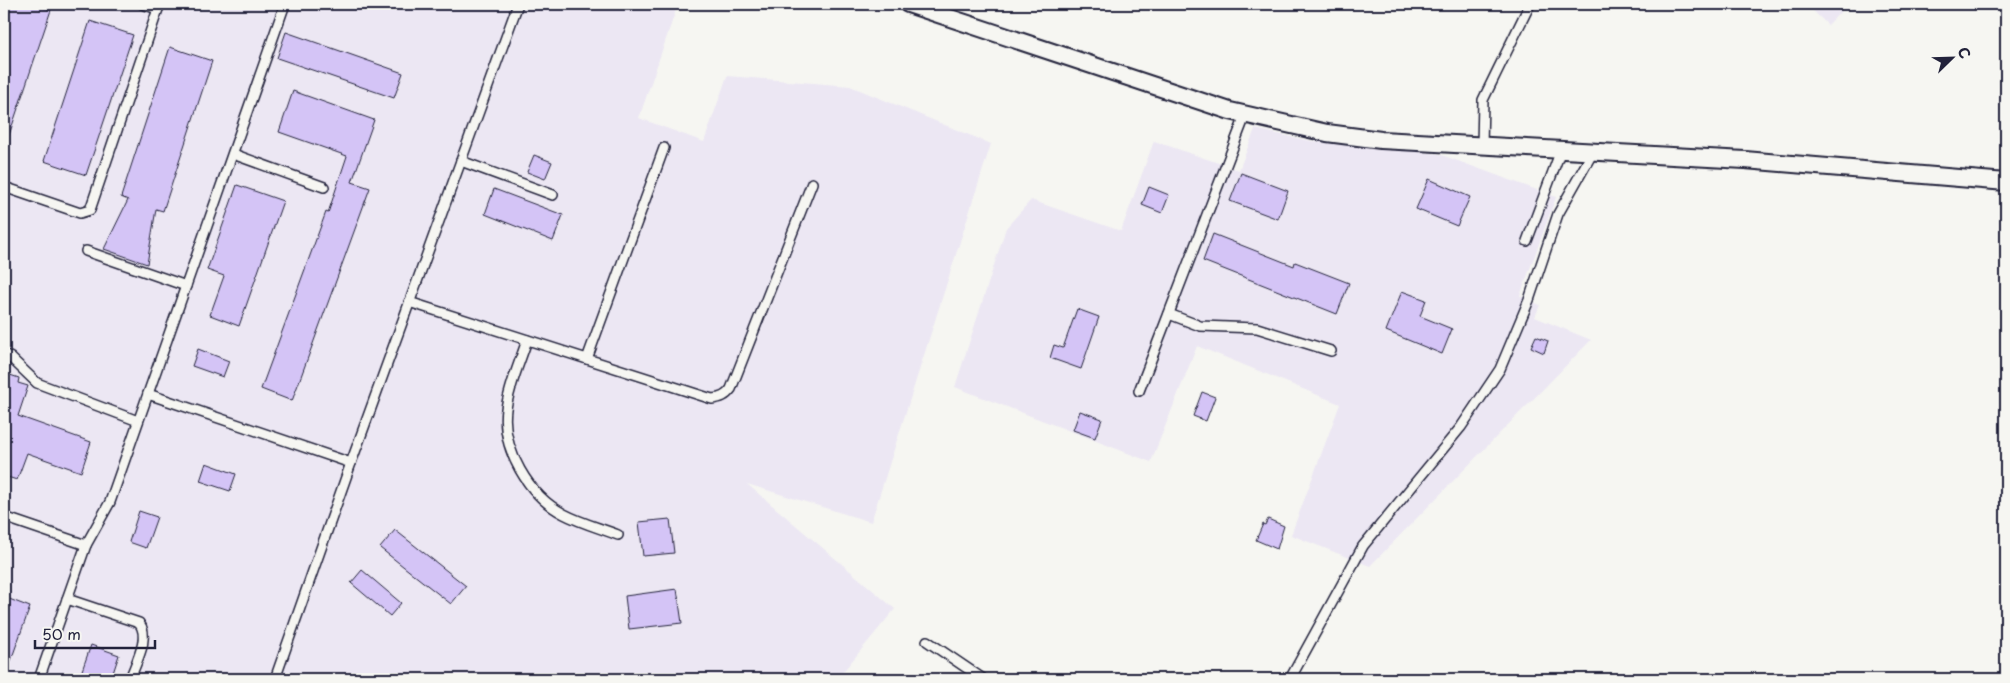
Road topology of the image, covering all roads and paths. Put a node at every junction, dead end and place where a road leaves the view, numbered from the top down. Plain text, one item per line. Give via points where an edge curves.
1 (142, 4) edge
2 (283, 4) edge
3 (518, 4) edge
4 (908, 4) edge
5 (1530, 4) edge
6 (158, 6) edge
7 (1245, 116) junction
8 (1482, 146) junction
9 (664, 148) dead end
10 (1561, 150) junction
11 (1593, 152) junction
12 (233, 154) junction
13 (461, 161) junction
14 (2006, 182) edge
15 (812, 183) dead end
16 (4, 187) edge
17 (324, 187) dead end
18 (553, 195) dead end
19 (1527, 241) dead end
20 (86, 251) dead end
21 (186, 286) junction
22 (409, 302) junction
23 (1169, 314) junction
24 (527, 340) junction
25 (1331, 351) dead end
26 (4, 354) edge
27 (587, 359) junction
28 (1139, 392) dead end
29 (148, 394) junction
30 (138, 421) junction
31 (351, 463) junction
32 (4, 517) edge
33 (618, 535) dead end
34 (86, 545) junction
35 (67, 599) junction
36 (927, 641) dead end
37 (39, 679) edge
38 (130, 679) edge
39 (275, 679) edge
40 (983, 679) edge
41 (1290, 679) edge

1 - 6 lane
2 - 12 lane
3 - 13 lane
4 - 7 street
5 - 8 lane via 1484,100
6 - 16 lane via 90,210 80,213
7 - 8 street via 1381,140
7 - 23 lane
8 - 10 street
9 - 27 lane
10 - 11 street
10 - 19 lane
11 - 14 street via 1745,160
11 - 41 lane via 1558,214 1500,369 1461,428 1362,546
12 - 17 lane
12 - 21 lane
13 - 18 lane
13 - 22 lane
15 - 27 lane via 732,389 726,395 712,399
20 - 21 lane
21 - 29 lane
22 - 24 lane
22 - 31 lane
23 - 25 lane via 1200,326 1257,328
23 - 28 lane
24 - 27 lane
24 - 33 lane via 506,410 506,428 519,467 530,484 554,508
26 - 30 lane via 42,386
29 - 30 lane
29 - 31 lane
30 - 34 lane via 110,502
31 - 39 lane
32 - 34 lane
34 - 35 lane
35 - 37 lane
35 - 38 lane via 140,623 144,637
36 - 40 lane

